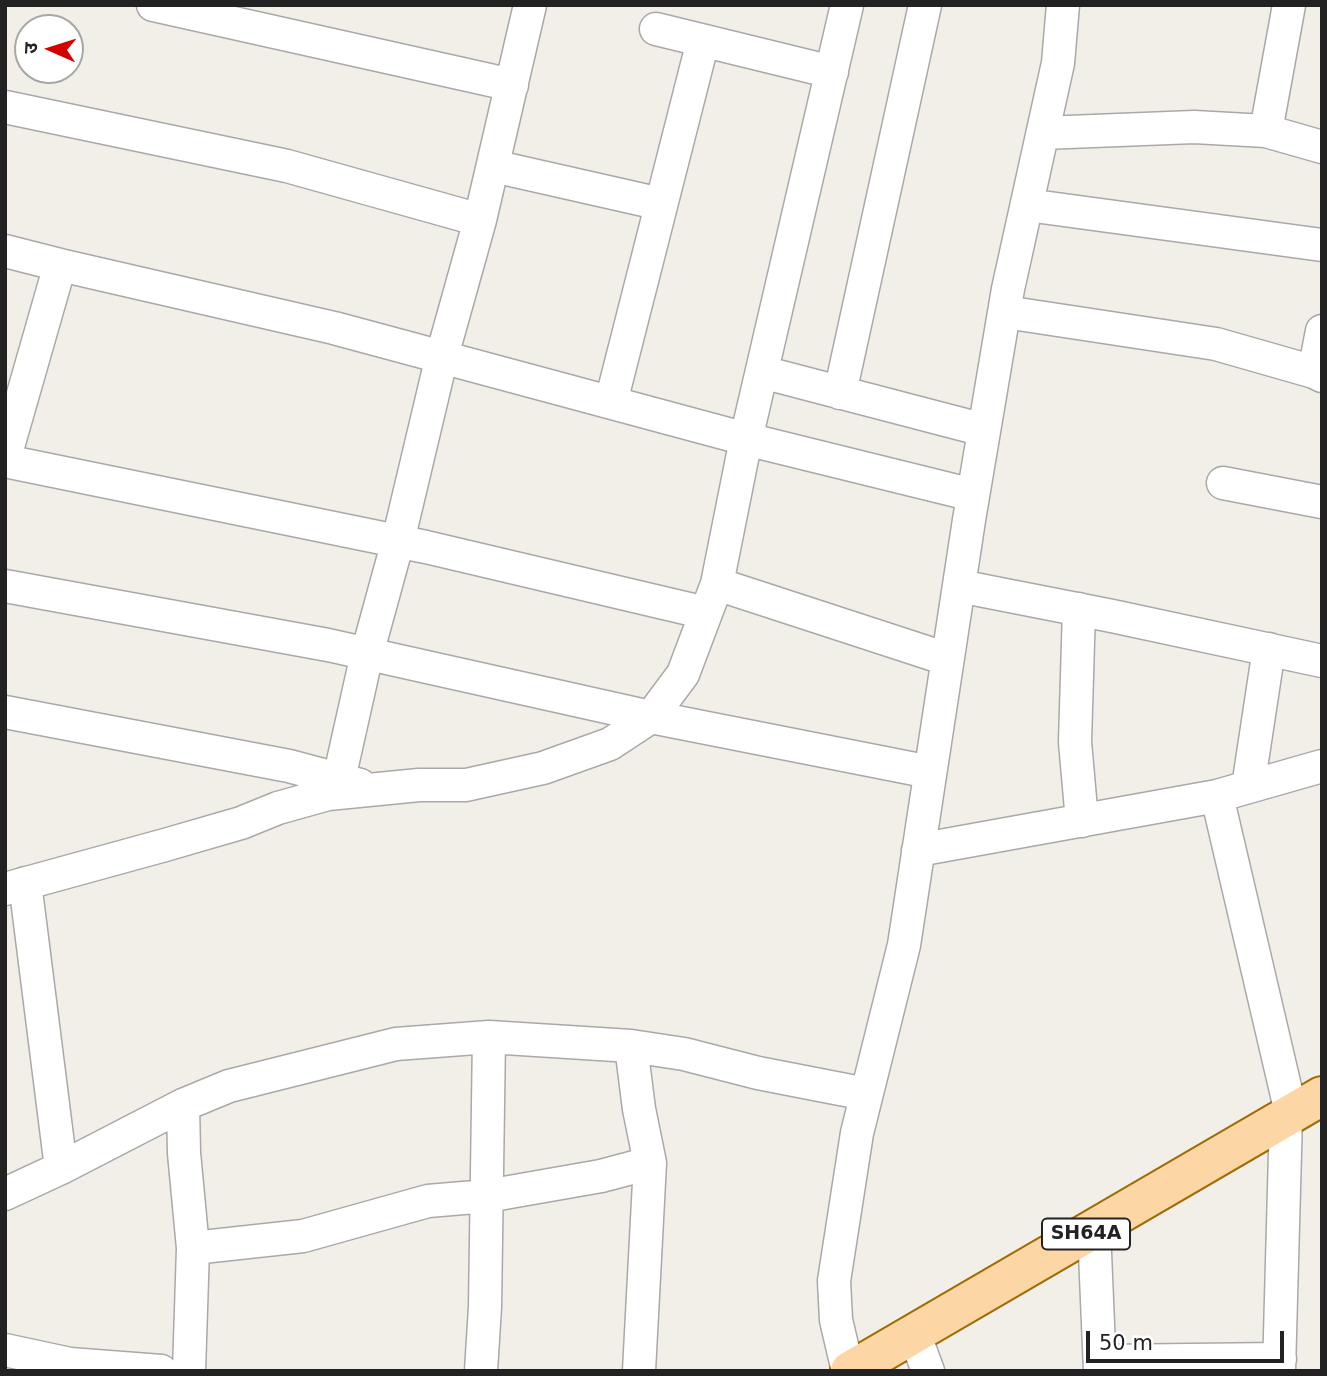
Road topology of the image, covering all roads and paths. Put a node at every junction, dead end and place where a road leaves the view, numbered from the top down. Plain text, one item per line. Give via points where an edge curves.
1 (153, 5) edge
2 (530, 5) edge
3 (847, 5) edge
4 (925, 5) edge
5 (1062, 5) edge
6 (1289, 5) edge
7 (656, 29) dead end
8 (703, 41) junction
9 (832, 72) junction
10 (512, 85) junction
11 (5, 107) edge
12 (1266, 131) junction
13 (1043, 133) junction
14 (1322, 147) edge
15 (493, 166) junction
16 (661, 204) junction
17 (1027, 205) junction
18 (480, 220) junction
19 (1322, 246) edge
20 (5, 251) edge
21 (60, 265) junction
22 (1004, 312) junction
23 (1322, 331) edge
24 (443, 356) junction
25 (762, 372) junction
26 (1318, 374) edge
27 (840, 393) junction
28 (611, 402) junction
29 (984, 430) junction
30 (746, 439) junction
31 (5, 459) edge
32 (1223, 483) dead end
33 (973, 495) junction
34 (1322, 502) edge
35 (398, 541) junction
36 (717, 584) junction
37 (5, 586) edge
38 (959, 586) junction
39 (1079, 609) junction
40 (706, 613) junction
41 (1269, 649) junction
42 (367, 654) junction
43 (947, 659) junction
44 (1322, 661) edge
45 (5, 712) edge
46 (650, 717) junction
47 (1322, 766) edge
48 (930, 772) junction
49 (339, 779) junction
50 (1248, 787) junction
51 (373, 788) junction
52 (1217, 796) junction
53 (1082, 821) junction
54 (918, 850) junction
55 (15, 886) edge
56 (489, 1037) junction
57 (631, 1046) junction
58 (866, 1094) junction
59 (1322, 1096) edge
60 (183, 1105) junction
61 (1286, 1116) junction
62 (650, 1163) junction
63 (61, 1168) junction
64 (6, 1191) edge
65 (487, 1196) junction
66 (1094, 1229) junction
67 (193, 1248) junction
68 (914, 1333) junction
69 (5, 1350) edge
70 (1280, 1365) edge
71 (1100, 1366) edge
72 (161, 1371) edge
73 (188, 1371) edge
74 (481, 1371) edge
75 (639, 1371) edge
76 (849, 1371) edge
77 (928, 1371) edge

1 - 10 street
2 - 10 street
3 - 9 street
4 - 27 street
5 - 13 street via 1058,63
6 - 12 street
7 - 8 street
8 - 9 street
8 - 16 street
9 - 25 street
10 - 15 street
11 - 18 street via 287,166
12 - 13 street via 1194,127
12 - 14 street
13 - 17 street
15 - 16 street
15 - 18 street
16 - 28 street
17 - 19 street
17 - 22 street
18 - 24 street
20 - 21 street
21 - 24 street
21 - 31 street
22 - 26 street via 1216,344
22 - 29 street
23 - 26 street
24 - 28 street
24 - 35 street
25 - 27 street
25 - 30 street
27 - 29 street
28 - 30 street
29 - 33 street
30 - 33 street
30 - 36 street
31 - 35 street
32 - 34 street
33 - 38 street
35 - 40 street
35 - 42 street
36 - 40 street
36 - 43 street
37 - 42 street
38 - 39 street
38 - 43 street
39 - 41 street
39 - 53 street via 1075,742
40 - 46 street via 683,674
41 - 44 street
41 - 50 street
42 - 46 street
42 - 49 street
43 - 48 street
45 - 49 street
46 - 48 street
46 - 51 street via 610,744 543,768 466,785
47 - 50 street
48 - 54 street
49 - 51 street
50 - 52 street
51 - 55 street via 328,794
52 - 53 street
52 - 61 street via 1289,1104
53 - 54 street
54 - 58 street via 904,945
55 - 63 street
56 - 57 street
56 - 60 street via 396,1044 229,1086
56 - 65 street
57 - 58 street
57 - 62 street
58 - 76 street via 834,1281 836,1320
59 - 61 main road, SH64A
60 - 63 street
60 - 67 street
61 - 66 main road, SH64A
61 - 70 street
62 - 65 street
62 - 75 street
63 - 64 street
65 - 67 street via 428,1201 303,1236
65 - 74 street
66 - 68 main road, SH64A
66 - 71 street
67 - 73 street
68 - 76 main road, SH64A
68 - 77 street
69 - 72 street via 70,1364
70 - 71 street

